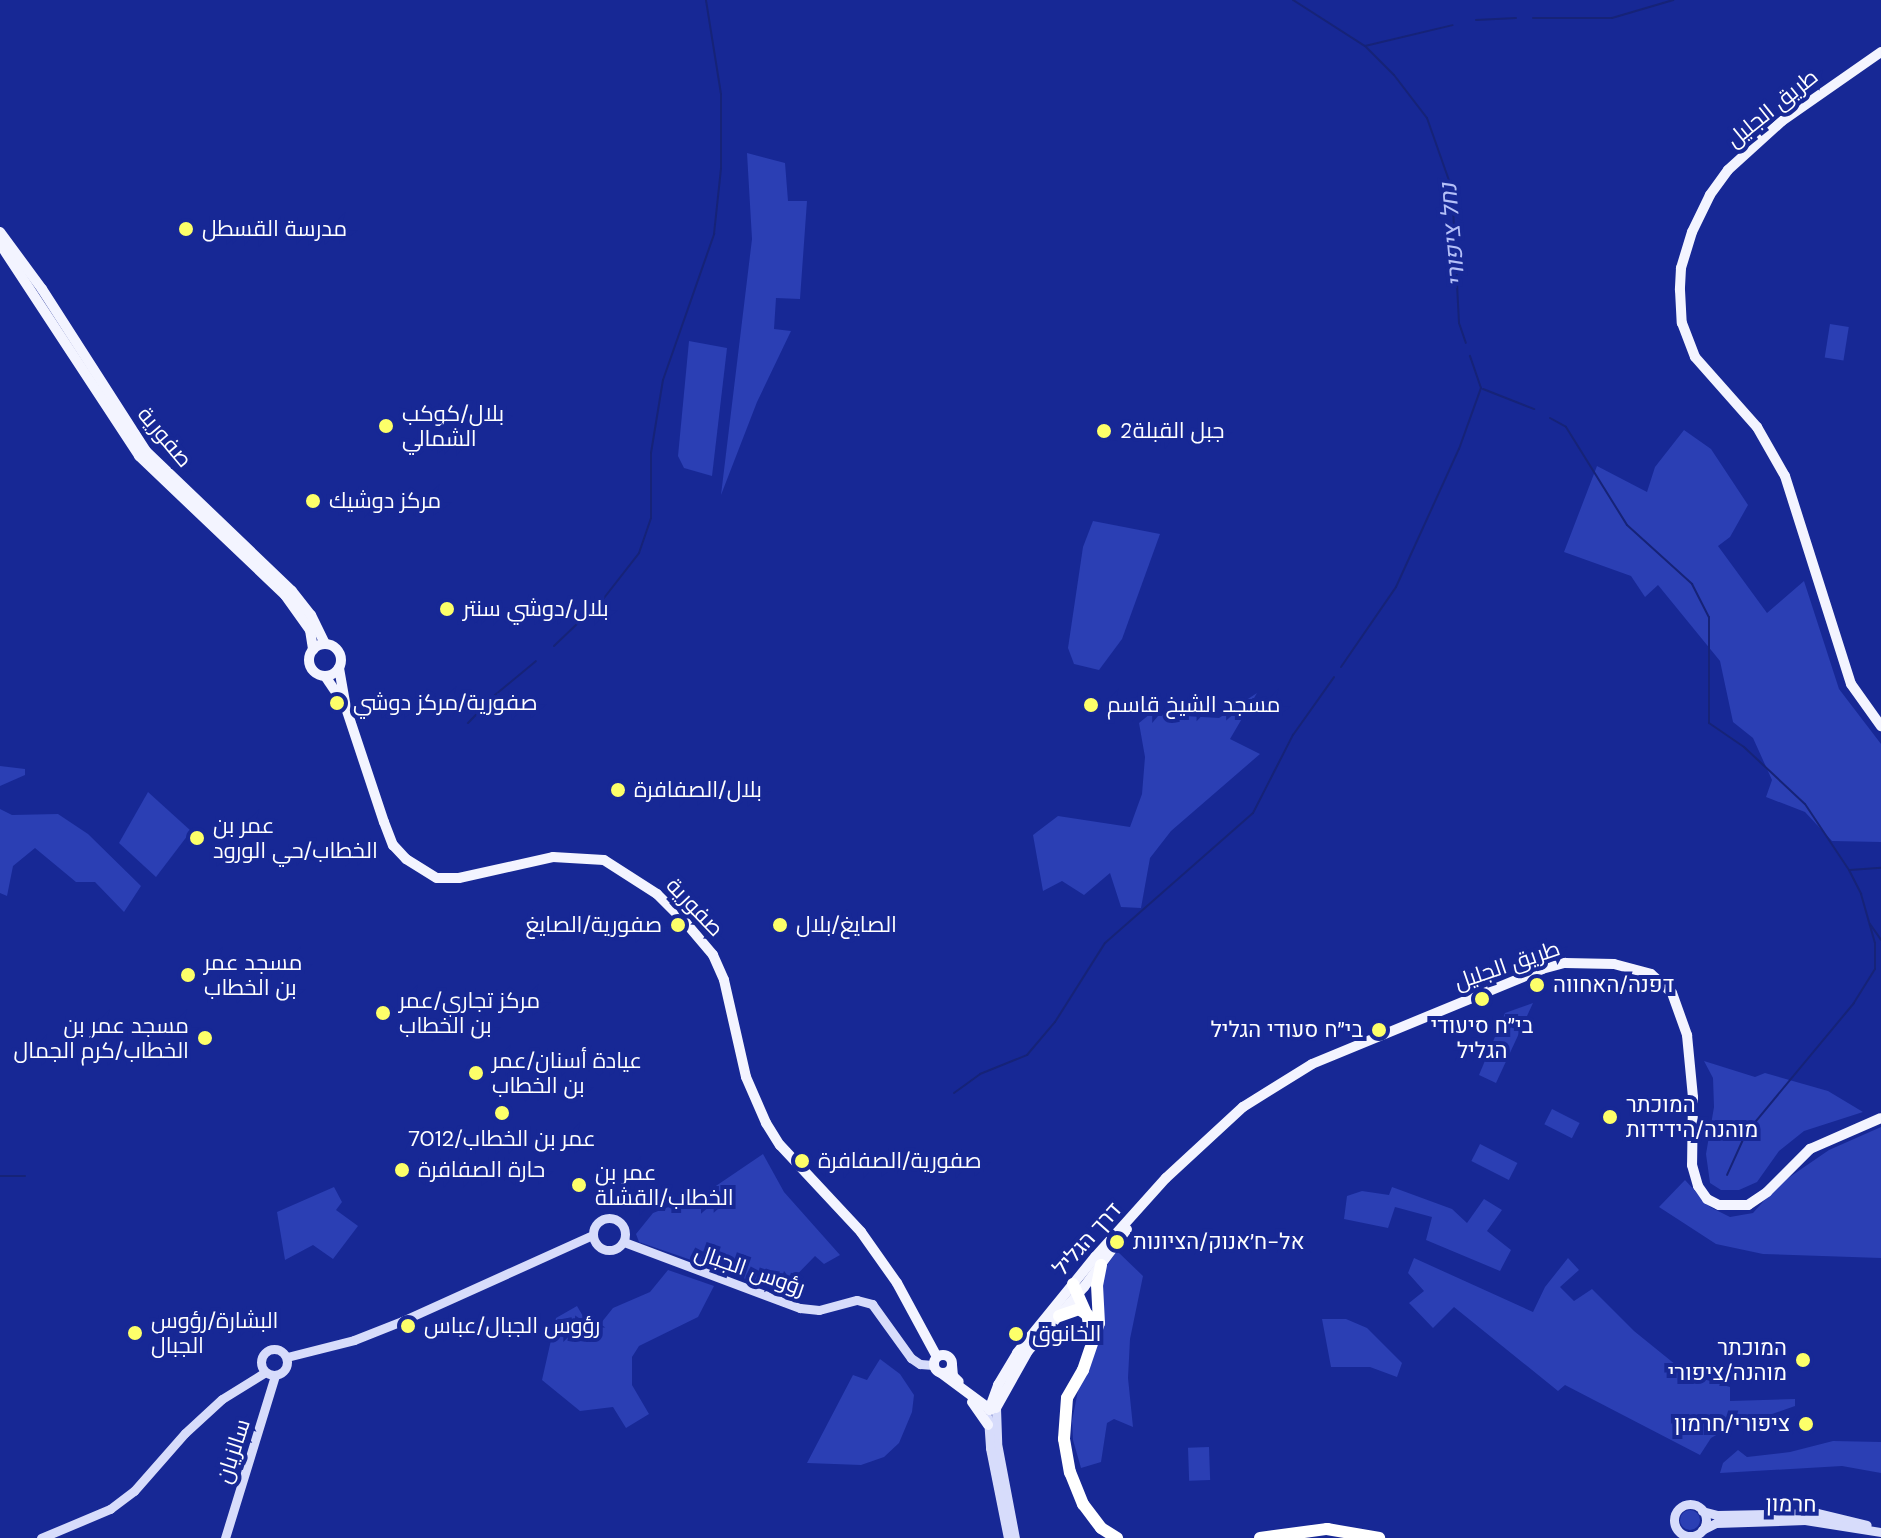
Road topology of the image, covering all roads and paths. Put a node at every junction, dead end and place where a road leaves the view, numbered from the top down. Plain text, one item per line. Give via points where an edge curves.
1 (1881, 52) edge
2 (0, 232) edge
3 (0, 244) edge
4 (325, 644) junction
5 (313, 650) junction
6 (339, 668) junction
7 (325, 676) junction
8 (346, 708) junction
9 (1881, 726) edge
10 (1881, 1118) edge
11 (1139, 1210) junction
12 (590, 1236) junction
13 (624, 1242) junction
14 (1101, 1265) junction
15 (1078, 1289) junction
16 (1059, 1316) junction
17 (1094, 1320) junction
18 (287, 1357) junction
19 (937, 1365) junction
20 (952, 1365) junction
21 (270, 1374) junction
22 (995, 1390) junction
23 (967, 1393) junction
24 (991, 1407) junction
25 (988, 1425) junction
26 (1702, 1511) junction
27 (1881, 1531) edge
28 (1677, 1533) edge
29 (1697, 1534) edge
30 (41, 1538) edge
31 (225, 1538) edge
32 (1008, 1538) edge
33 (1015, 1538) edge
34 (1117, 1538) edge
35 (1260, 1538) edge
36 (1379, 1538) edge

1 - 9 main road, طريق الجليل via 1782,121 1728,170 1692,232 1680,290 1682,323 1695,357 1757,427 1785,476 1851,684
2 - 4 main road, صفورية via 146,451 292,591
3 - 5 main road, صفورية via 139,456 285,595 310,630
4 - 5 main road
4 - 6 main road via 339,652
5 - 7 main road via 312,668
6 - 7 main road
6 - 8 main road, صفورية
7 - 8 main road, صفورية
8 - 19 main road, صفورية via 393,845 420,868 437,878 459,878 553,857 604,860 657,894 686,923 713,955 724,980 746,1077 766,1123 861,1232 897,1283
10 - 11 main road, طريق الجليل via 1810,1149 1748,1205 1719,1205 1698,1186 1692,1165 1687,1035 1672,993 1642,970 1565,963 1351,1047 1271,1088 1214,1133
11 - 14 main road, דרך הגליל
11 - 15 main road, דרך הגליל
12 - 13 street via 607,1248
12 - 13 street via 594,1224 611,1219 627,1233
12 - 18 street via 402,1321
13 - 19 street, رؤوس الجبال via 800,1308 819,1310 857,1300 872,1304 911,1358
14 - 15 main road, דרך הגליל
14 - 17 highway
15 - 16 main road, דרך הגליל
15 - 17 highway
15 - 22 main road, דרך הגליל via 1017,1353
16 - 17 highway via 1079,1309
16 - 24 main road, דרך הגליל
17 - 34 highway via 1083,1370 1063,1418 1070,1472 1083,1504 1101,1528
18 - 21 street via 285,1365
18 - 21 street via 278,1347 268,1352 262,1360
19 - 20 main road
19 - 20 main road via 946,1356
19 - 23 main road, صفورية
20 - 23 main road, صفورية via 953,1376
21 - 30 street via 222,1399 110,1509
21 - 31 street, سالزيان
22 - 23 main road via 981,1396
22 - 24 main road, דרך הגליל
23 - 24 main road, صفورية
23 - 25 main road
24 - 25 street
24 - 33 street
25 - 32 street
26 - 27 street, חרמון via 1817,1513
26 - 28 street via 1692,1504 1680,1508 1674,1516
26 - 29 street via 1705,1520
27 - 29 street, חרמון via 1805,1520 1716,1523
28 - 29 street
35 - 36 highway via 1327,1529

